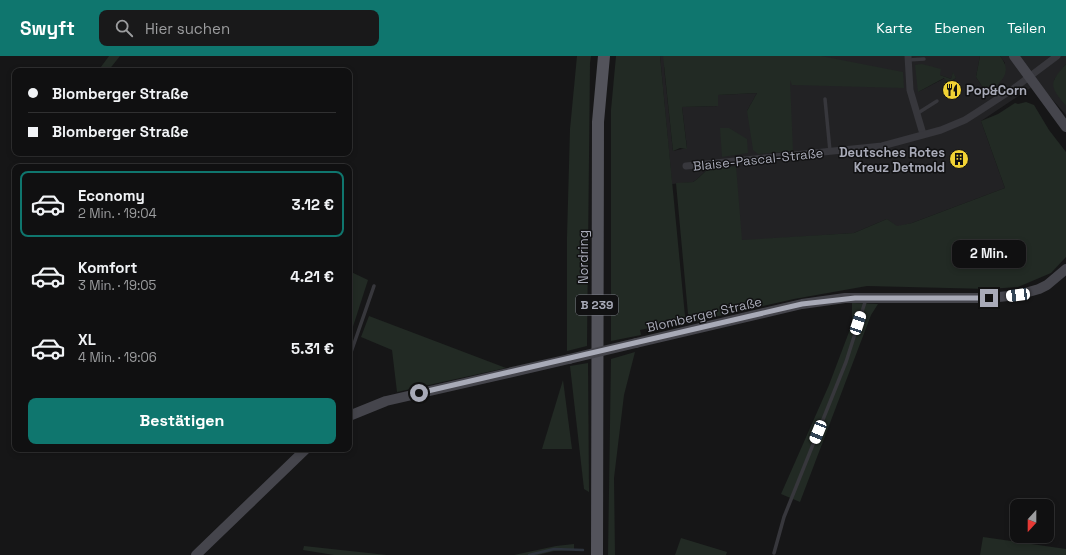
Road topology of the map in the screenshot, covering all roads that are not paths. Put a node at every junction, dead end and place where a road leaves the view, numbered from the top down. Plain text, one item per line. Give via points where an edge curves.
1 (604, 56) edge
2 (1014, 56) edge
3 (1057, 56) edge
4 (908, 58) edge
5 (924, 59) dead end
6 (1029, 76) junction
7 (825, 99) dead end
8 (937, 101) dead end
9 (917, 114) junction
10 (1066, 127) edge
11 (923, 134) junction
12 (830, 152) junction
13 (686, 166) dead end
14 (1066, 269) edge
15 (374, 286) dead end
16 (866, 298) junction
17 (352, 349) edge
18 (352, 415) edge
19 (303, 452) edge
20 (774, 552) dead end
21 (196, 555) edge
22 (597, 555) edge

1 - 22 main road, Nordring / B 239 via 598,122
2 - 6 main road
3 - 6 street, Blaise-Pascal-Straße
4 - 5 lane
4 - 9 street via 910,90
6 - 10 main road
6 - 11 street, Blaise-Pascal-Straße via 965,120
7 - 12 lane
8 - 9 lane
9 - 11 street
11 - 12 street, Blaise-Pascal-Straße via 882,146
12 - 13 street, Blaise-Pascal-Straße
14 - 16 main road, Blomberger Straße via 1047,285 1018,295 989,298
15 - 17 lane
16 - 18 main road, Blomberger Straße, bridge via 844,298 802,304 386,400
16 - 20 lane via 846,362 784,517
19 - 21 main road

